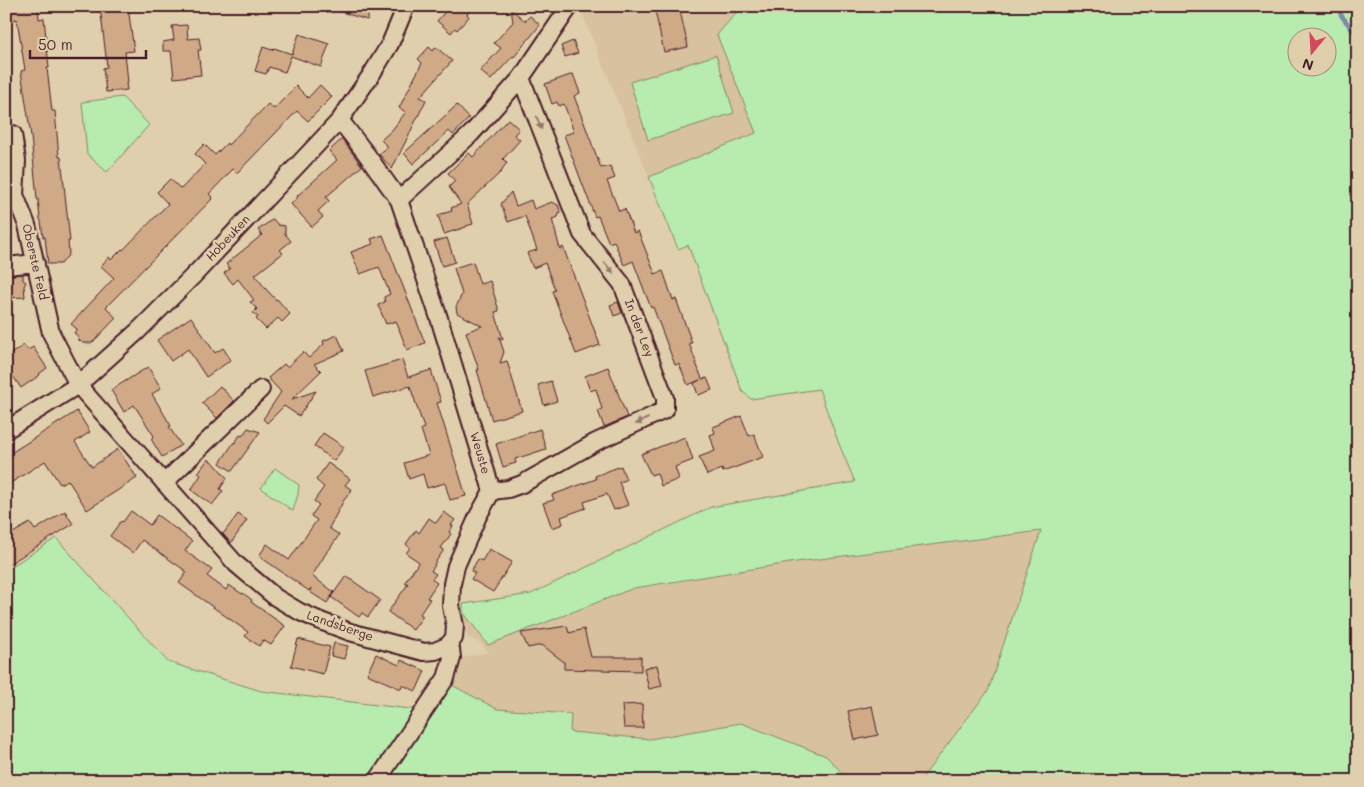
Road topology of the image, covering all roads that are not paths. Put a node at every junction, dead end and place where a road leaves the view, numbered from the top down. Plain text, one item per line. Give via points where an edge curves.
1 (406, 6) edge
2 (570, 6) edge
3 (521, 78) junction
4 (340, 120) junction
5 (10, 135) edge
6 (399, 200) junction
7 (36, 263) junction
8 (6, 266) edge
9 (78, 385) junction
10 (261, 390) dead end
11 (6, 430) edge
12 (164, 483) junction
13 (492, 491) junction
14 (447, 646) junction
15 (377, 781) edge

1 - 4 street, Hobeuken via 390,44
2 - 3 street
3 - 6 street via 472,134
3 -> 13 street, In der Ley via 582,234 622,284 666,398 665,410 596,442 522,484
4 - 6 street, Weuste
4 - 9 street, Hobeuken via 196,273
5 - 7 street, Oberste Feld via 18,161 15,195 27,225
6 - 13 street, Weuste via 437,310
7 - 8 street
7 - 9 street, Oberste Feld via 50,333
9 - 11 street, Hobeuken
9 - 12 street, Landsberge
10 - 12 street
12 - 14 street, Landsberge via 236,564 275,597 300,612 350,632 424,652
13 - 14 street, Weuste via 456,566 451,606 454,638
14 - 15 street, Weuste via 451,649 452,658 446,678

